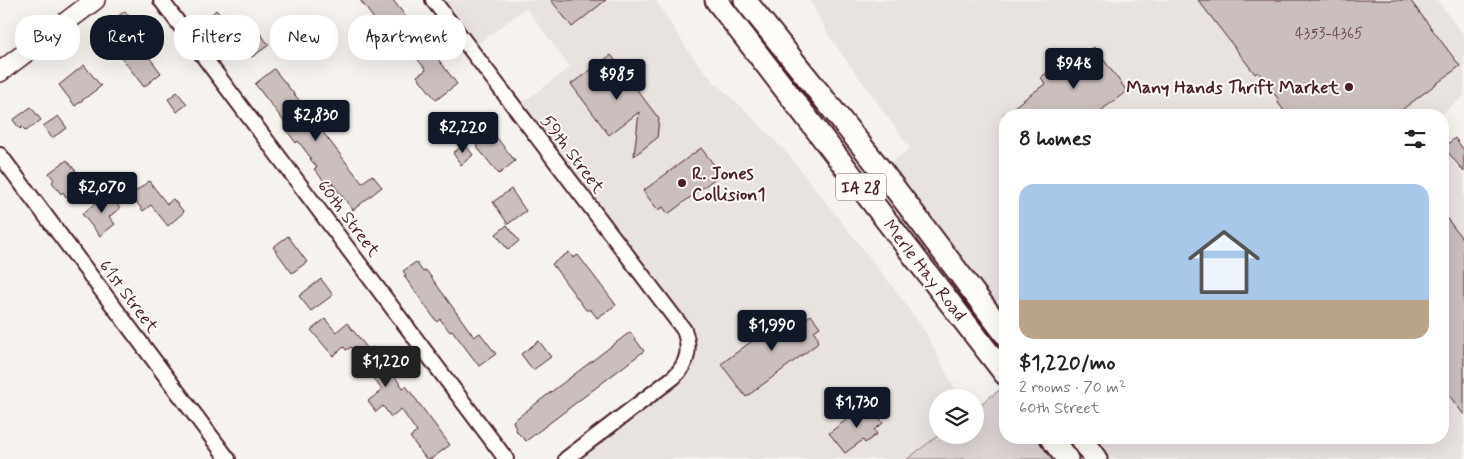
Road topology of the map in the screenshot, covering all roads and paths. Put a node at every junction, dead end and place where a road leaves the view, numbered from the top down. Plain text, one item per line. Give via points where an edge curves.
1 (95, 0) edge
2 (162, 0) edge
3 (433, 0) edge
4 (716, 0) edge
5 (745, 0) edge
6 (0, 72) edge
7 (0, 155) edge
8 (999, 326) edge
9 (999, 366) edge
10 (1056, 444) edge
11 (1085, 444) edge
12 (228, 459) edge
13 (506, 459) edge
14 (566, 459) edge
15 (1067, 459) edge
16 (1096, 459) edge

1 - 6 main road
2 - 13 street, 60th Street
3 - 14 street, 59th Street via 684,330 688,340 688,355 674,377
4 - 9 main road, Merle Hay Road / IA 28
5 - 8 main road, Merle Hay Road / IA 28
7 - 12 street, 61st Street
10 - 15 main road
11 - 16 main road

